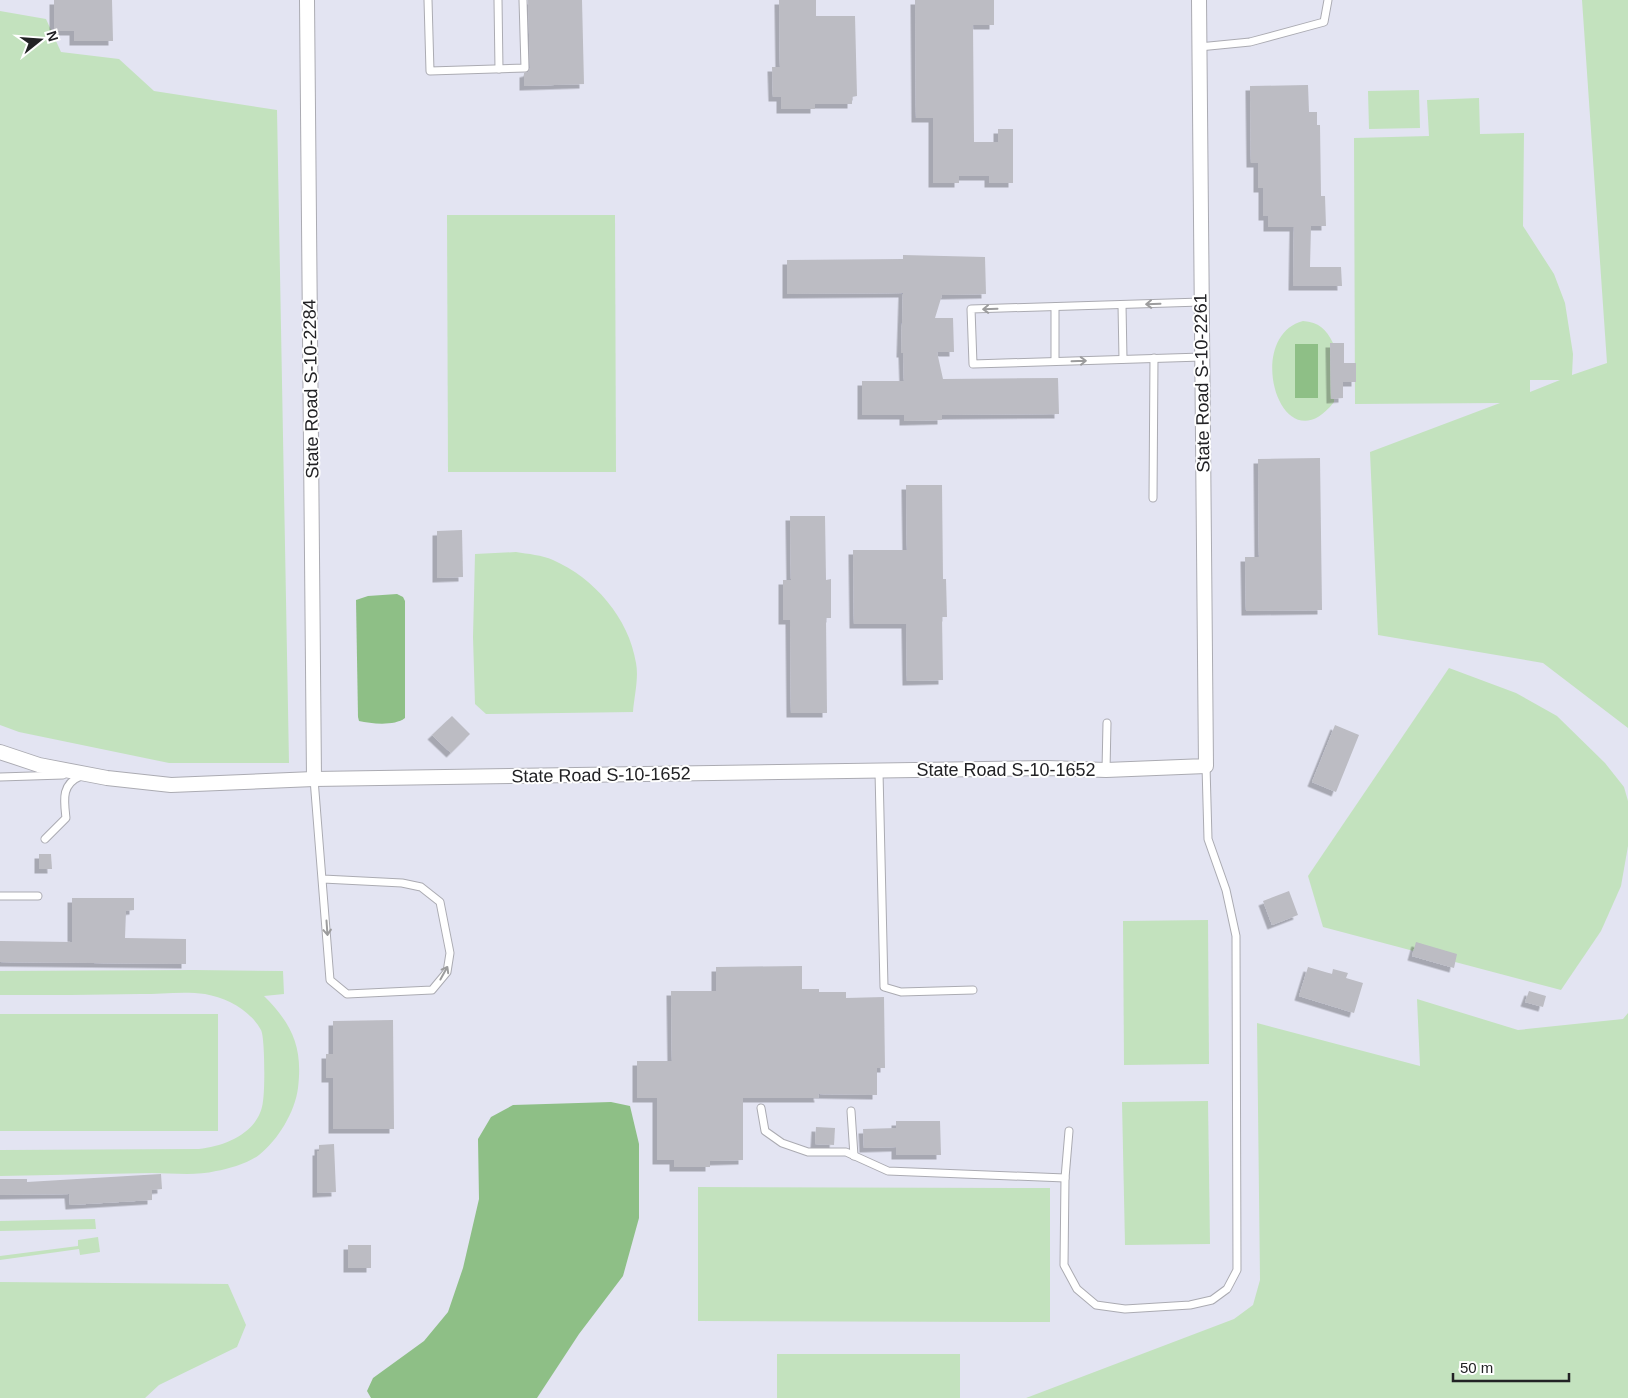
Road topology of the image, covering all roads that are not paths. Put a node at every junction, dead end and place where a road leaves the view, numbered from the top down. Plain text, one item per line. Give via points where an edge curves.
1 (307, 0) edge
2 (428, 0) edge
3 (498, 0) edge
4 (524, 0) edge
5 (1199, 0) edge
6 (1328, 0) edge
7 (1199, 47) junction
8 (499, 69) junction
9 (1202, 302) junction
10 (1122, 305) junction
11 (1054, 307) junction
12 (1202, 356) junction
13 (1154, 358) junction
14 (1123, 359) junction
15 (1055, 361) junction
16 (1152, 498) dead end
17 (1107, 723) dead end
18 (0, 752) edge
19 (1206, 766) junction
20 (1106, 770) junction
21 (879, 772) junction
22 (86, 774) junction
23 (0, 776) edge
24 (314, 779) junction
25 (45, 839) dead end
26 (323, 879) junction
27 (0, 896) edge
28 (38, 896) dead end
29 (973, 990) dead end
30 (761, 1108) dead end
31 (851, 1111) dead end
32 (1069, 1131) dead end
33 (854, 1156) junction
34 (1065, 1178) junction

1 - 24 street, State Road S-10-2284
2 - 8 lane via 430,71
3 - 8 lane
4 - 8 lane via 524,68
5 - 7 street, State Road S-10-2261
6 - 7 lane via 1324,22 1250,42
7 - 9 street, State Road S-10-2261
9 -> 10 lane
9 - 12 street, State Road S-10-2261
10 - 11 lane
10 - 14 lane
11 - 15 lane
11 -> 15 lane via 971,310 973,364
12 - 13 lane
12 - 19 street, State Road S-10-2261
13 - 14 lane
13 - 16 lane
15 -> 14 lane
17 - 20 lane
18 - 22 street, State Road S-10-1652 via 39,765
19 - 20 street, State Road S-10-1652
19 - 34 lane via 1208,839 1226,890 1236,936 1236,1270 1227,1289 1212,1300 1190,1305 1125,1309 1096,1305 1076,1289 1064,1265
20 - 21 street, State Road S-10-1652 via 1047,768
21 - 24 street, State Road S-10-1652
21 - 29 lane via 884,987 901,992
22 - 23 lane
22 - 24 street, State Road S-10-1652 via 171,785
22 - 25 lane via 73,779 68,786 64,795 66,818
24 - 26 lane
26 -> 26 lane via 330,980 347,994 432,990 447,972 450,953 440,902 421,887 402,883
27 - 28 lane
30 - 33 lane via 765,1131 782,1143 808,1152 846,1152
31 - 33 lane
32 - 34 lane
33 - 34 lane via 888,1171

